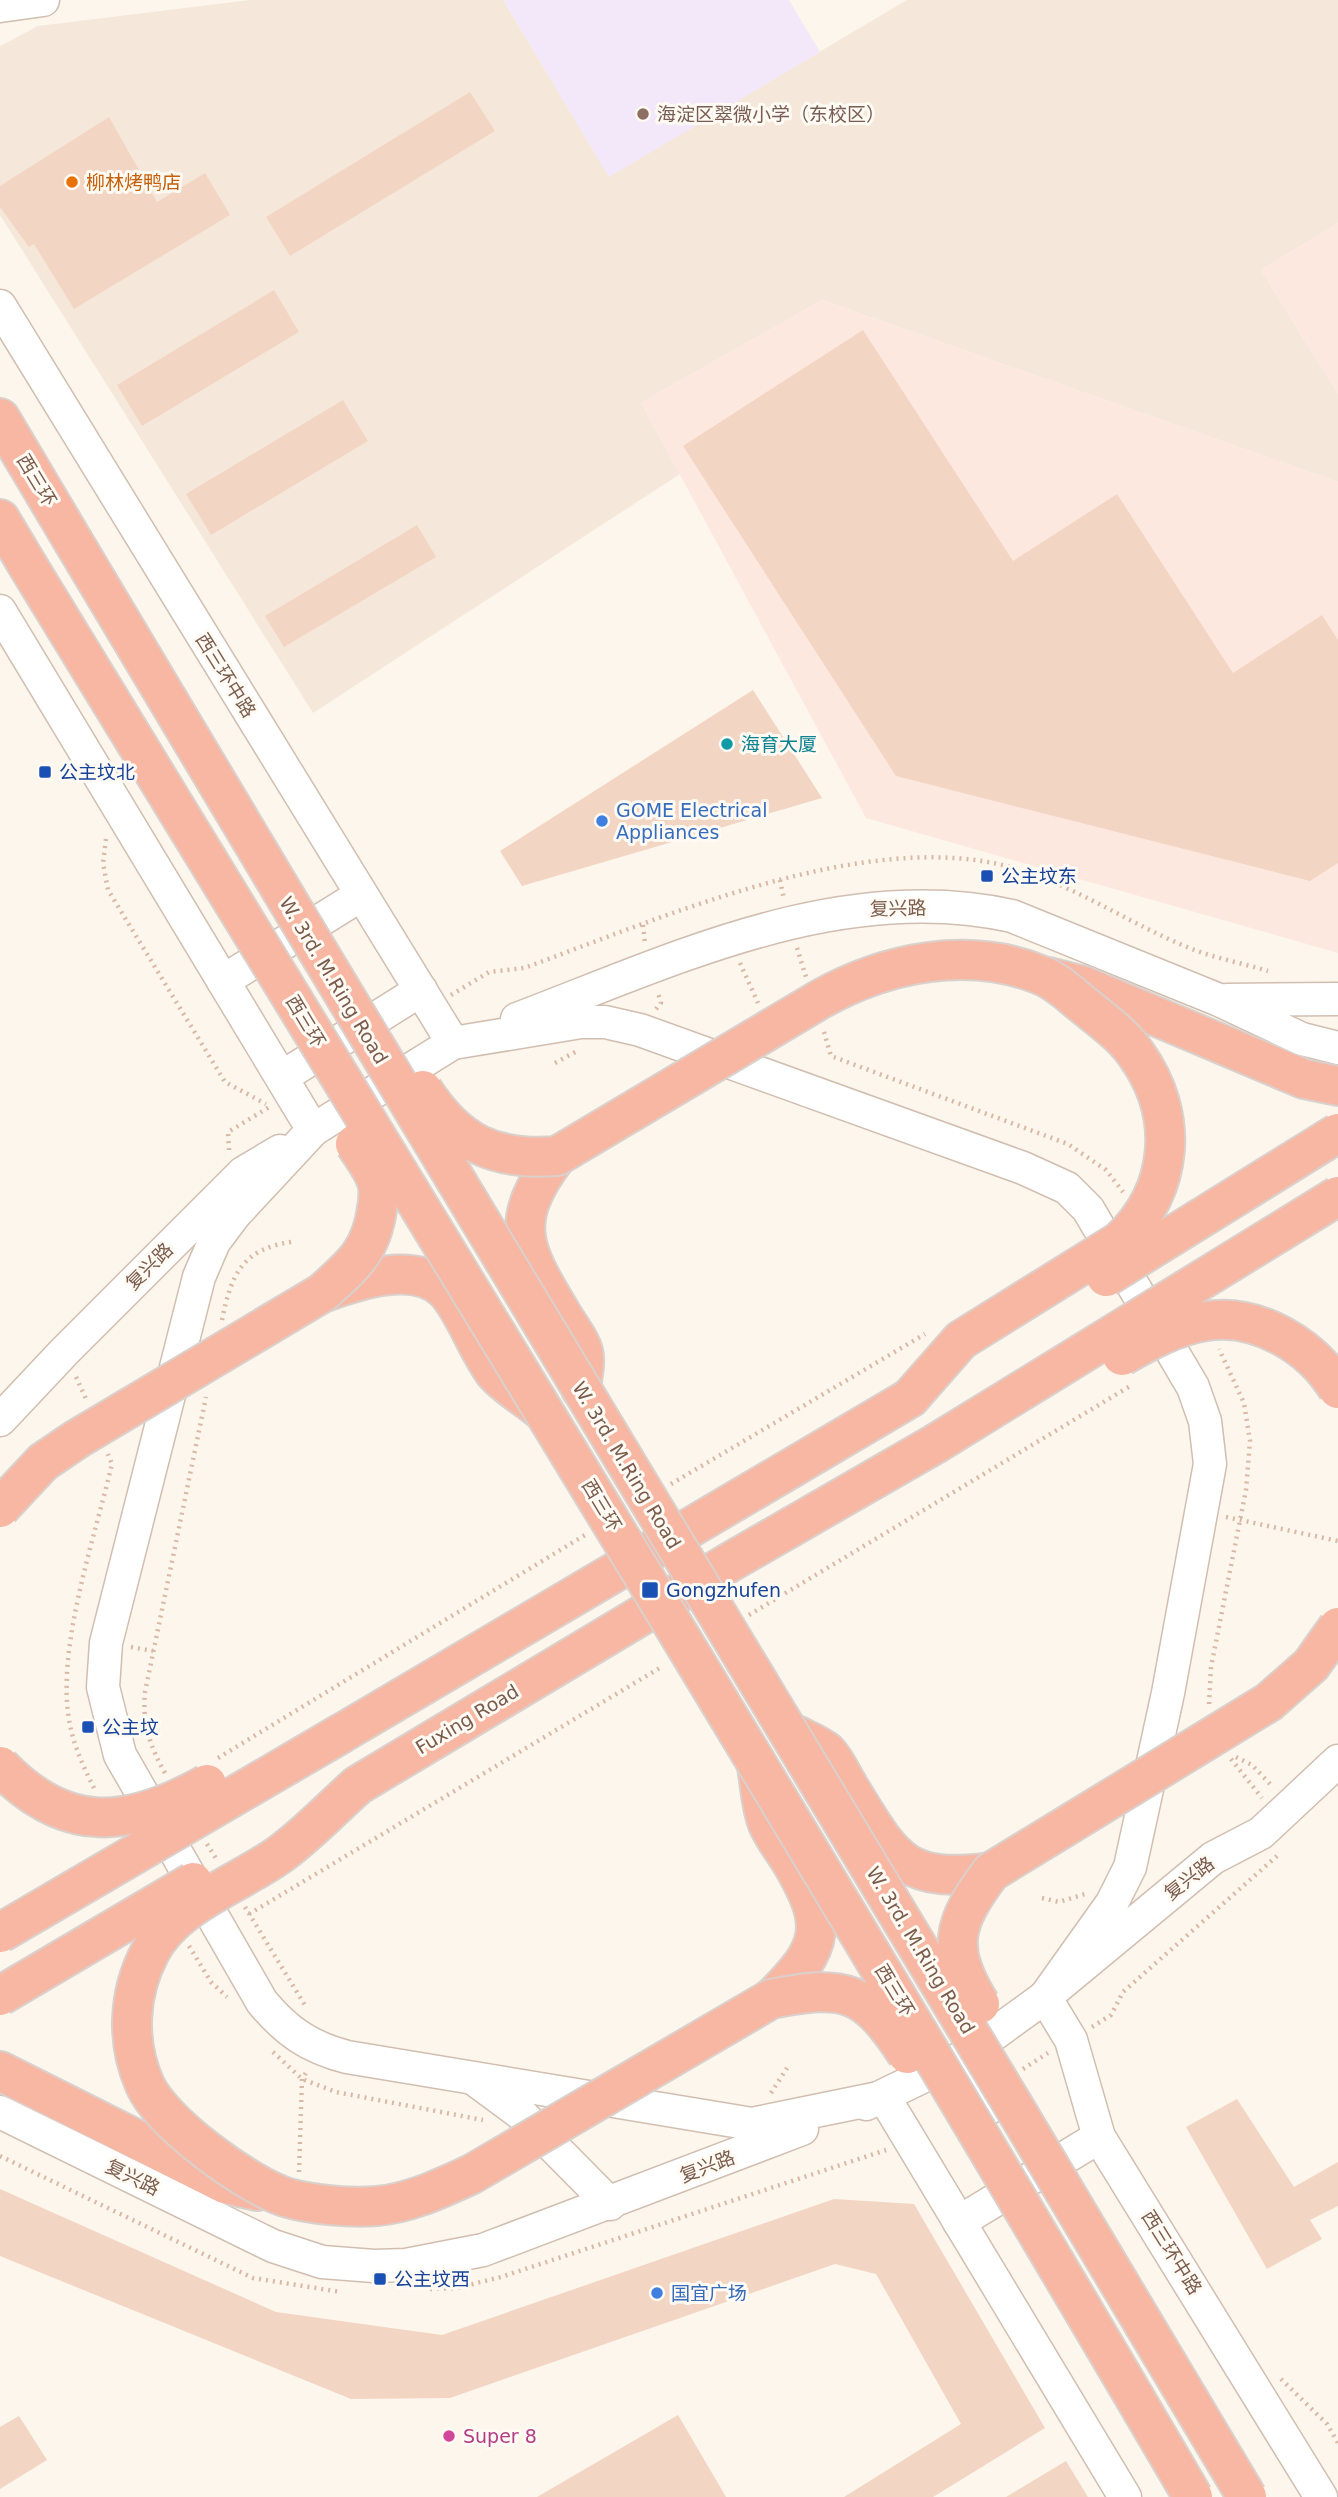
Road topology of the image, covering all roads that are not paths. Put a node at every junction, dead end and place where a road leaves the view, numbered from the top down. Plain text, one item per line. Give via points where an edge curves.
1 (43, 0) edge
2 (0, 6) edge
3 (0, 306) edge
4 (0, 418) edge
5 (0, 519) edge
6 (73, 541) joint
7 (0, 611) edge
8 (361, 895) junction
9 (1046, 976) junction
10 (223, 981) junction
11 (421, 990) junction
12 (1338, 999) edge
13 (1219, 1000) junction
14 (363, 1031) junction
15 (453, 1043) junction
16 (1338, 1048) edge
17 (327, 1055) junction
18 (282, 1077) junction
19 (1338, 1086) edge
20 (313, 1130) junction
21 (1338, 1133) edge
22 (557, 1156) junction
23 (1338, 1196) edge
24 (321, 1293) junction
25 (1338, 1389) edge
26 (581, 1390) junction
27 (910, 1398) junction
28 (549, 1417) junction
29 (0, 1420) edge
30 (935, 1444) junction
31 (0, 1508) edge
32 (1338, 1627) edge
33 (790, 1732) junction
34 (342, 1733) junction
35 (755, 1757) junction
36 (1338, 1761) edge
37 (0, 1766) edge
38 (358, 1785) junction
39 (991, 1872) junction
40 (0, 1933) edge
41 (0, 1996) edge
42 (1045, 1997) junction
43 (771, 1999) junction
44 (966, 2067) junction
45 (0, 2071) edge
46 (474, 2080) junction
47 (884, 2097) junction
48 (989, 2108) dead end
49 (0, 2112) edge
50 (1100, 2137) junction
51 (287, 2197) junction
52 (610, 2204) junction
53 (959, 2222) junction
54 (1125, 2497) edge
55 (1193, 2497) edge
56 (1247, 2497) edge
57 (1321, 2497) edge

1 - 2 street
3 - 8 street, 西三环中路
4 - 6 highway, 西三环
5 - 17 highway, 西三环, bridge
6 - 14 highway, W. 3rd. M.Ring Road, bridge
7 - 10 street
8 - 10 street
8 - 11 street, 西三环中路
9 - 19 highway via 1084,986 1304,1079
9 - 22 highway, bridge via 998,964 957,961 911,964 863,978
9 - 27 highway, bridge via 1114,1030 1148,1072 1165,1127 1158,1188 1138,1225 1120,1241 961,1340
10 - 18 street
11 - 15 street, 西三环中路
11 - 18 street
12 - 13 street
13 - 15 street, 复兴路 via 1012,916 978,909 875,908 789,922
13 - 16 street, 复兴路 via 1302,1039
14 - 22 highway, bridge via 396,1047 450,1127 493,1152 526,1159
14 - 26 highway, W. 3rd. M.Ring Road, bridge
15 - 20 street
15 - 42 street via 581,1022 625,1026 920,1128 1046,1177 1067,1188 1088,1209 1193,1387 1205,1421 1210,1464 1130,1867 1112,1903
17 - 24 highway, bridge via 328,1098 373,1174 379,1193 374,1231 366,1249
17 - 28 highway, 西三环, bridge
18 - 20 street
20 - 29 street, 复兴路 via 243,1173
20 - 46 street via 235,1214 214,1242 198,1277 106,1643 103,1687 110,1727 130,1775 262,2002 281,2025 322,2050
21 - 27 highway, bridge
22 - 26 highway, bridge via 538,1181 525,1240 529,1258 584,1352
23 - 30 highway, bridge
24 - 28 highway, bridge via 375,1276 403,1275 445,1290 496,1374
24 - 31 highway, bridge via 77,1439 43,1462
25 - 30 highway, bridge via 1310,1356 1271,1330 1240,1322 1208,1321 1146,1343 1007,1425
26 - 33 highway, W. 3rd. M.Ring Road, bridge
27 - 34 highway
28 - 35 highway, 西三环, bridge
30 - 38 highway, Fuxing Road
32 - 39 highway, bridge via 1311,1665 1269,1702
33 - 39 highway via 827,1752 888,1850 904,1863 960,1876
33 - 44 highway, W. 3rd. M.Ring Road, bridge
34 - 37 highway, bridge via 249,1761 169,1805 118,1818 82,1815 45,1802
34 - 40 highway, bridge
35 - 43 highway, bridge via 768,1823 807,1889 816,1921 810,1955
35 - 44 highway, 西三环, bridge
36 - 42 street, 复兴路 via 1261,1833 1213,1858
38 - 41 highway, Fuxing Road, bridge
38 - 51 highway, bridge via 279,1854 169,1926 149,1953 132,2003 136,2056 145,2086 163,2112 214,2155
39 - 44 highway, bridge via 965,1913 956,1955 984,2011
42 - 44 street, 复兴路
42 - 50 street, 西三环中路 via 1071,2040
43 - 44 highway, bridge via 812,1991 843,1993 868,2004 884,2018 907,2054
43 - 51 highway, bridge via 472,2174 432,2192 376,2206
44 - 47 street, 复兴路
44 - 48 street
44 - 55 highway, 西三环, bridge
44 - 56 highway, W. 3rd. M.Ring Road, bridge
45 - 51 highway, bridge via 225,2184
46 - 47 street via 752,2124
46 - 52 street via 520,2113
47 - 52 street, 复兴路
47 - 53 street
49 - 52 street, 复兴路 via 274,2246 322,2262 406,2265 483,2250
50 - 53 street
50 - 57 street, 西三环中路
53 - 54 street

